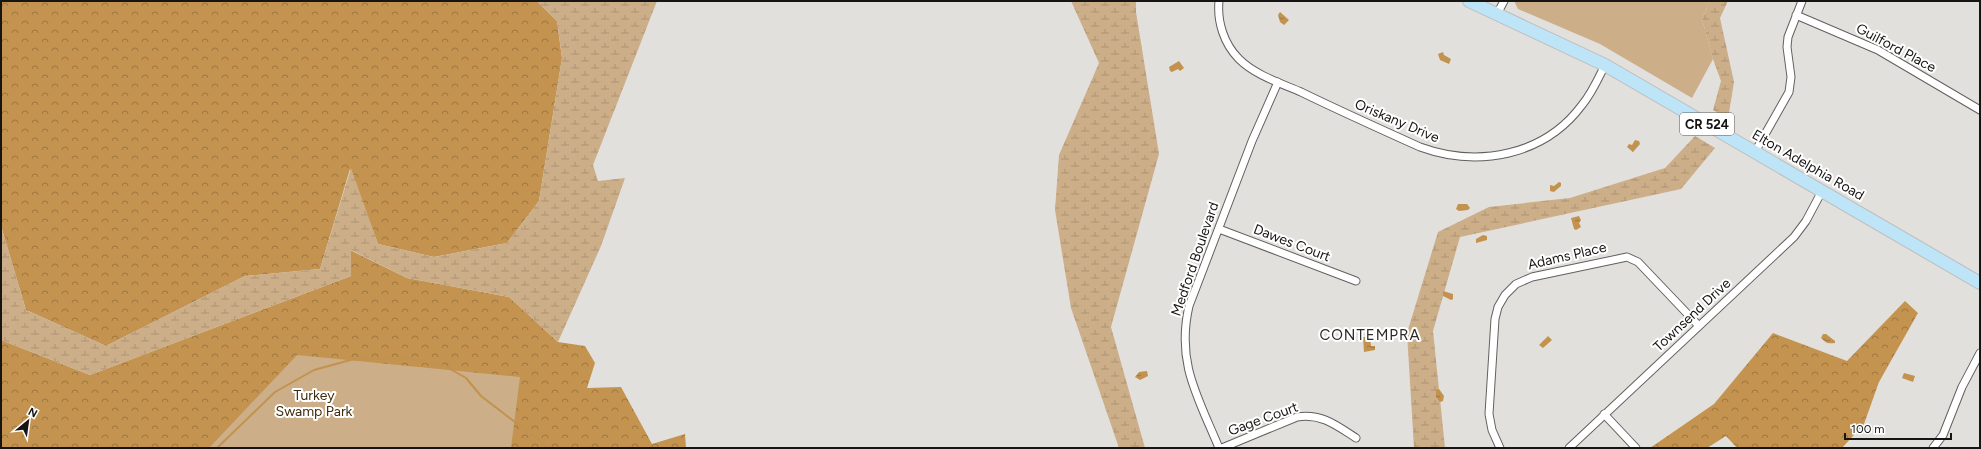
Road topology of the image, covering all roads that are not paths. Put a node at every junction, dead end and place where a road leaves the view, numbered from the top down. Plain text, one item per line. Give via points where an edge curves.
1 (1220, 1) edge
2 (1469, 1) edge
3 (1504, 1) edge
4 (1802, 1) edge
5 (1498, 14) junction
6 (1796, 15) junction
7 (1605, 65) junction
8 (1278, 82) junction
9 (1980, 110) edge
10 (1755, 152) junction
11 (1822, 191) junction
12 (1218, 229) junction
13 (1356, 281) dead end
14 (1980, 283) edge
15 (1699, 326) junction
16 (1980, 353) edge
17 (1604, 414) junction
18 (1356, 438) dead end
19 (1220, 448) edge
20 (1500, 448) edge
21 (1569, 448) edge
22 (1636, 448) edge
23 (1933, 448) edge

1 - 8 street, Oriskany Drive via 1223,34 1234,53 1254,70
2 - 5 main road, Elton Adelphia Road / CR 524
3 - 5 street
4 - 6 street
5 - 7 main road, Elton Adelphia Road / CR 524
6 - 9 street, Guilford Place via 1878,50
6 - 10 street via 1788,37 1787,53 1791,77 1789,92
7 - 8 street, Oriskany Drive via 1582,106 1567,122 1550,135 1520,150 1487,158 1468,158 1430,151
7 - 10 main road, Elton Adelphia Road / CR 524
8 - 12 street, Medford Boulevard
10 - 11 main road, Elton Adelphia Road / CR 524
11 - 14 main road, Elton Adelphia Road / CR 524
11 - 15 street, Townsend Drive via 1806,222 1794,237
12 - 13 street, Dawes Court
12 - 19 street, Medford Boulevard via 1189,306 1184,341 1190,377
15 - 17 street, Townsend Drive
15 - 20 street, Adams Place via 1638,262 1627,257 1532,277 1516,284 1500,302 1495,319 1489,414 1492,430
16 - 23 street via 1962,387 1943,435
17 - 21 street, Townsend Drive
17 - 22 street
18 - 19 street, Gage Court via 1323,418 1306,416 1297,417

